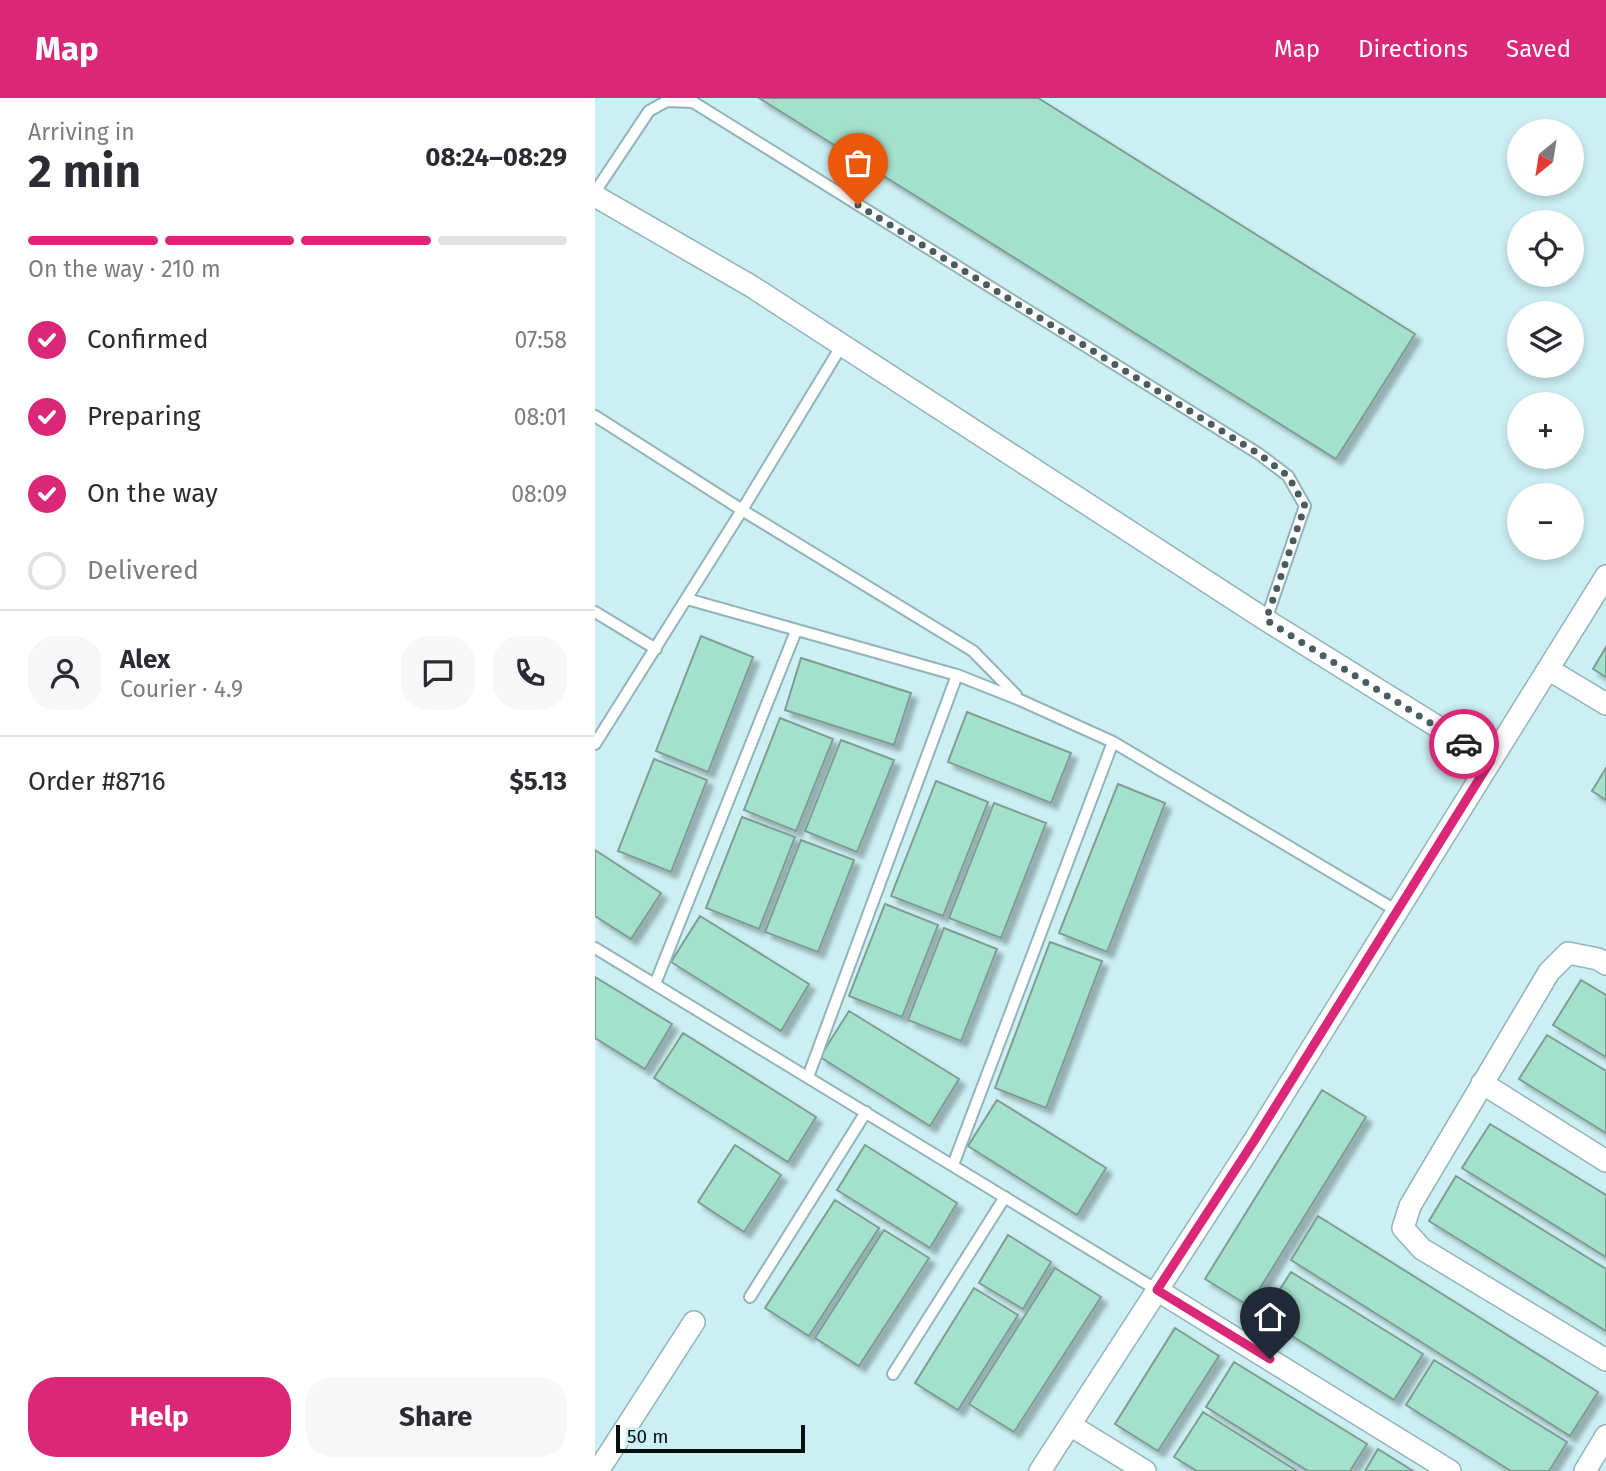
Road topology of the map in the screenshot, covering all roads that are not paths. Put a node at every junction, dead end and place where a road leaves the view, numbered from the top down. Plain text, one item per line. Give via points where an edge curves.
1 (595, 194) edge
2 (842, 345) junction
3 (595, 416) edge
4 (742, 510) junction
5 (1606, 576) edge
6 (687, 598) junction
7 (595, 612) edge
8 (1266, 620) junction
9 (796, 631) junction
10 (656, 649) junction
11 (1548, 669) junction
12 (957, 675) junction
13 (1020, 700) junction
14 (1606, 704) edge
15 (1114, 742) junction
16 (595, 744) edge
17 (1491, 760) junction
18 (1397, 911) junction
19 (595, 948) edge
20 (1606, 964) edge
21 (655, 984) junction
22 (808, 1077) junction
23 (1482, 1083) junction
24 (866, 1112) junction
25 (1606, 1161) edge
26 (953, 1166) junction
27 (1005, 1197) junction
28 (1157, 1290) junction
29 (750, 1297) dead end
30 (694, 1322) dead end
31 (1606, 1360) edge
32 (893, 1374) dead end
33 (1070, 1425) junction
34 (1606, 1436) edge
35 (598, 1471) edge
36 (1040, 1471) edge
37 (1145, 1471) edge
38 (1450, 1471) edge
39 (1584, 1471) edge

1 - 2 street
1 - 8 lane via 649,111 667,102 693,102 1259,454 1288,476 1305,506
2 - 4 lane
2 - 8 street
3 - 4 lane
4 - 6 lane
4 - 13 lane via 973,651
5 - 11 street
6 - 9 lane
6 - 10 lane
7 - 10 lane
8 - 17 street
9 - 12 lane
9 - 21 lane
10 - 16 lane
11 - 14 street
11 - 17 street
12 - 13 lane
12 - 22 lane
13 - 15 lane
15 - 18 lane
15 - 26 lane
17 - 18 street
18 - 28 street
19 - 21 lane
20 - 23 street via 1568,953 1549,972
21 - 22 lane
22 - 24 lane
23 - 25 street
23 - 31 street via 1410,1206 1403,1228 1422,1249
24 - 26 lane
24 - 29 lane
26 - 27 lane
27 - 28 lane
27 - 32 lane
28 - 33 street
28 - 38 street
30 - 35 street
33 - 36 street
33 - 37 street
34 - 39 street

